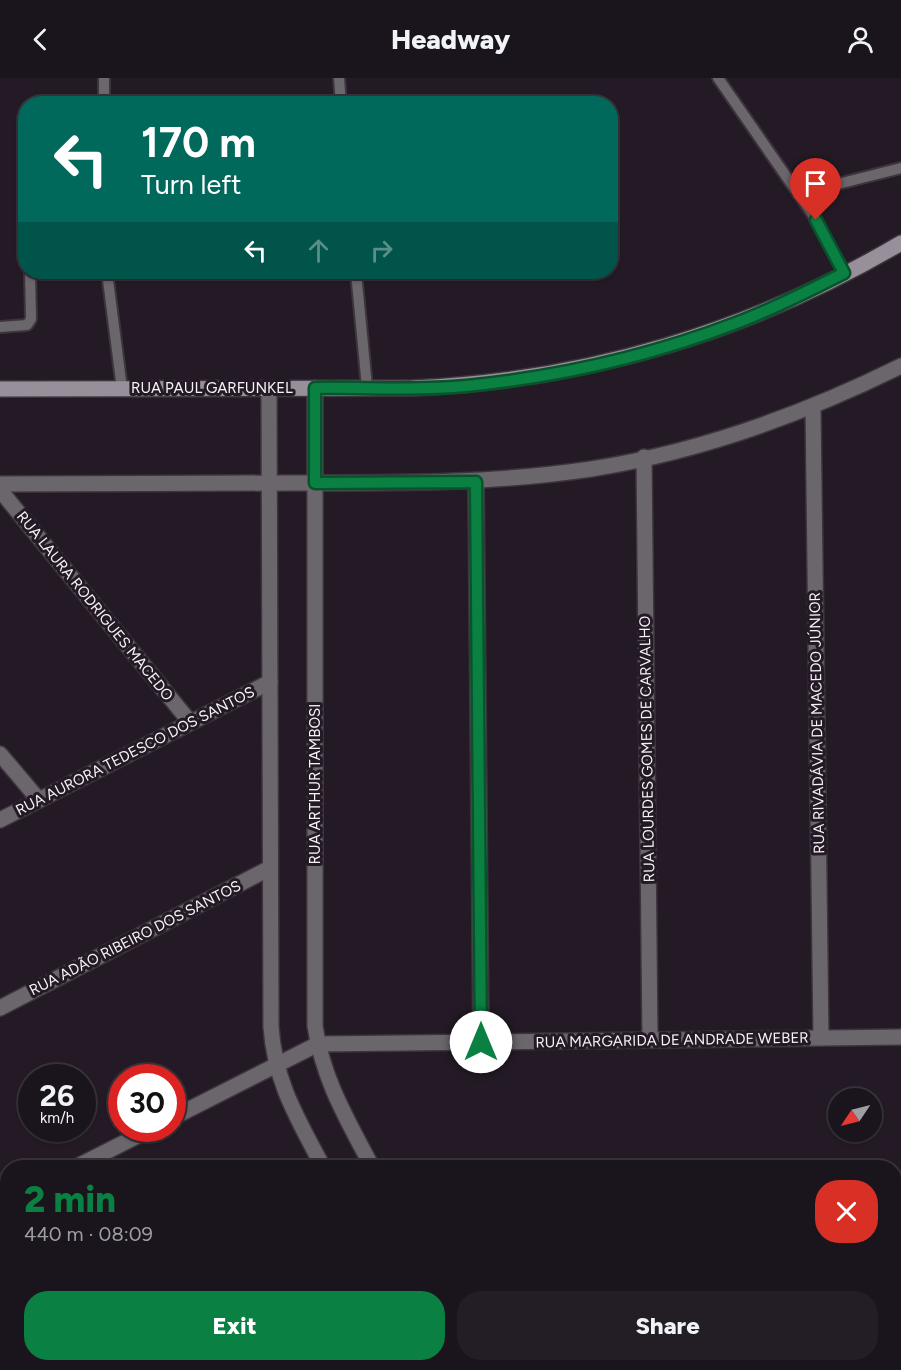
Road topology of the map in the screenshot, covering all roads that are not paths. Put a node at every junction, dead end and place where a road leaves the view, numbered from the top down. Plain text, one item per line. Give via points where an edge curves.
1 (104, 78) edge
2 (339, 78) edge
3 (718, 78) edge
4 (104, 96) edge
5 (340, 96) edge
6 (901, 168) edge
7 (798, 194) junction
8 (901, 243) edge
9 (844, 273) junction
10 (30, 279) edge
11 (109, 279) edge
12 (357, 279) edge
13 (0, 327) edge
14 (901, 366) edge
15 (367, 387) junction
16 (269, 388) junction
17 (315, 388) junction
18 (0, 389) edge
19 (123, 389) junction
20 (813, 407) junction
21 (645, 458) junction
22 (476, 482) junction
23 (269, 483) junction
24 (315, 483) junction
25 (0, 484) edge
26 (0, 490) edge
27 (270, 682) junction
28 (190, 722) junction
29 (0, 754) edge
30 (39, 800) junction
31 (0, 820) edge
32 (270, 868) junction
33 (0, 1008) edge
34 (901, 1037) edge
35 (821, 1038) junction
36 (650, 1040) junction
37 (481, 1042) junction
38 (318, 1044) junction
39 (276, 1066) junction
40 (186, 1111) edge
41 (125, 1142) edge
42 (90, 1160) edge
43 (319, 1160) edge
44 (368, 1160) edge

1 - 4 lane
2 - 5 lane
3 - 7 lane
6 - 7 lane
7 - 9 lane
8 - 9 main road, RUA PAUL GARFUNKEL
9 - 15 main road, RUA PAUL GARFUNKEL via 737,323 622,358 519,380 464,386
10 - 13 lane via 31,319 27,325
11 - 19 lane
12 - 15 lane
14 - 20 street
15 - 17 main road, RUA PAUL GARFUNKEL
16 - 17 main road, RUA PAUL GARFUNKEL
16 - 19 main road, RUA PAUL GARFUNKEL
16 - 23 street
17 - 24 street, RUA ARTHUR TAMBOSI
18 - 19 main road, RUA PAUL GARFUNKEL
20 - 21 street
20 - 35 street, RUA RIVADÁVIA DE MACEDO JÚNIOR
21 - 22 street
21 - 36 street, RUA LOURDES GOMES DE CARVALHO
22 - 24 street
22 - 37 street
23 - 24 street
23 - 25 street
23 - 27 street
24 - 38 street, RUA ARTHUR TAMBOSI via 314,1011
26 - 28 street, RUA LAURA RODRIGUES MACEDO
27 - 28 street, RUA AURORA TEDESCO DOS SANTOS
27 - 32 street
28 - 30 street, RUA AURORA TEDESCO DOS SANTOS
29 - 30 street
30 - 31 street, RUA AURORA TEDESCO DOS SANTOS
32 - 33 street, RUA ADÃO RIBEIRO DOS SANTOS
32 - 39 street via 271,1027
34 - 35 street, RUA MARGARIDA DE ANDRADE WEBER
35 - 36 street, RUA MARGARIDA DE ANDRADE WEBER
36 - 37 street, RUA MARGARIDA DE ANDRADE WEBER
37 - 38 street, RUA MARGARIDA DE ANDRADE WEBER
38 - 39 street, RUA MARGARIDA DE ANDRADE WEBER
38 - 44 street, RUA ARTHUR TAMBOSI via 328,1082
39 - 40 street, RUA MARGARIDA DE ANDRADE WEBER
39 - 43 street
41 - 42 street

